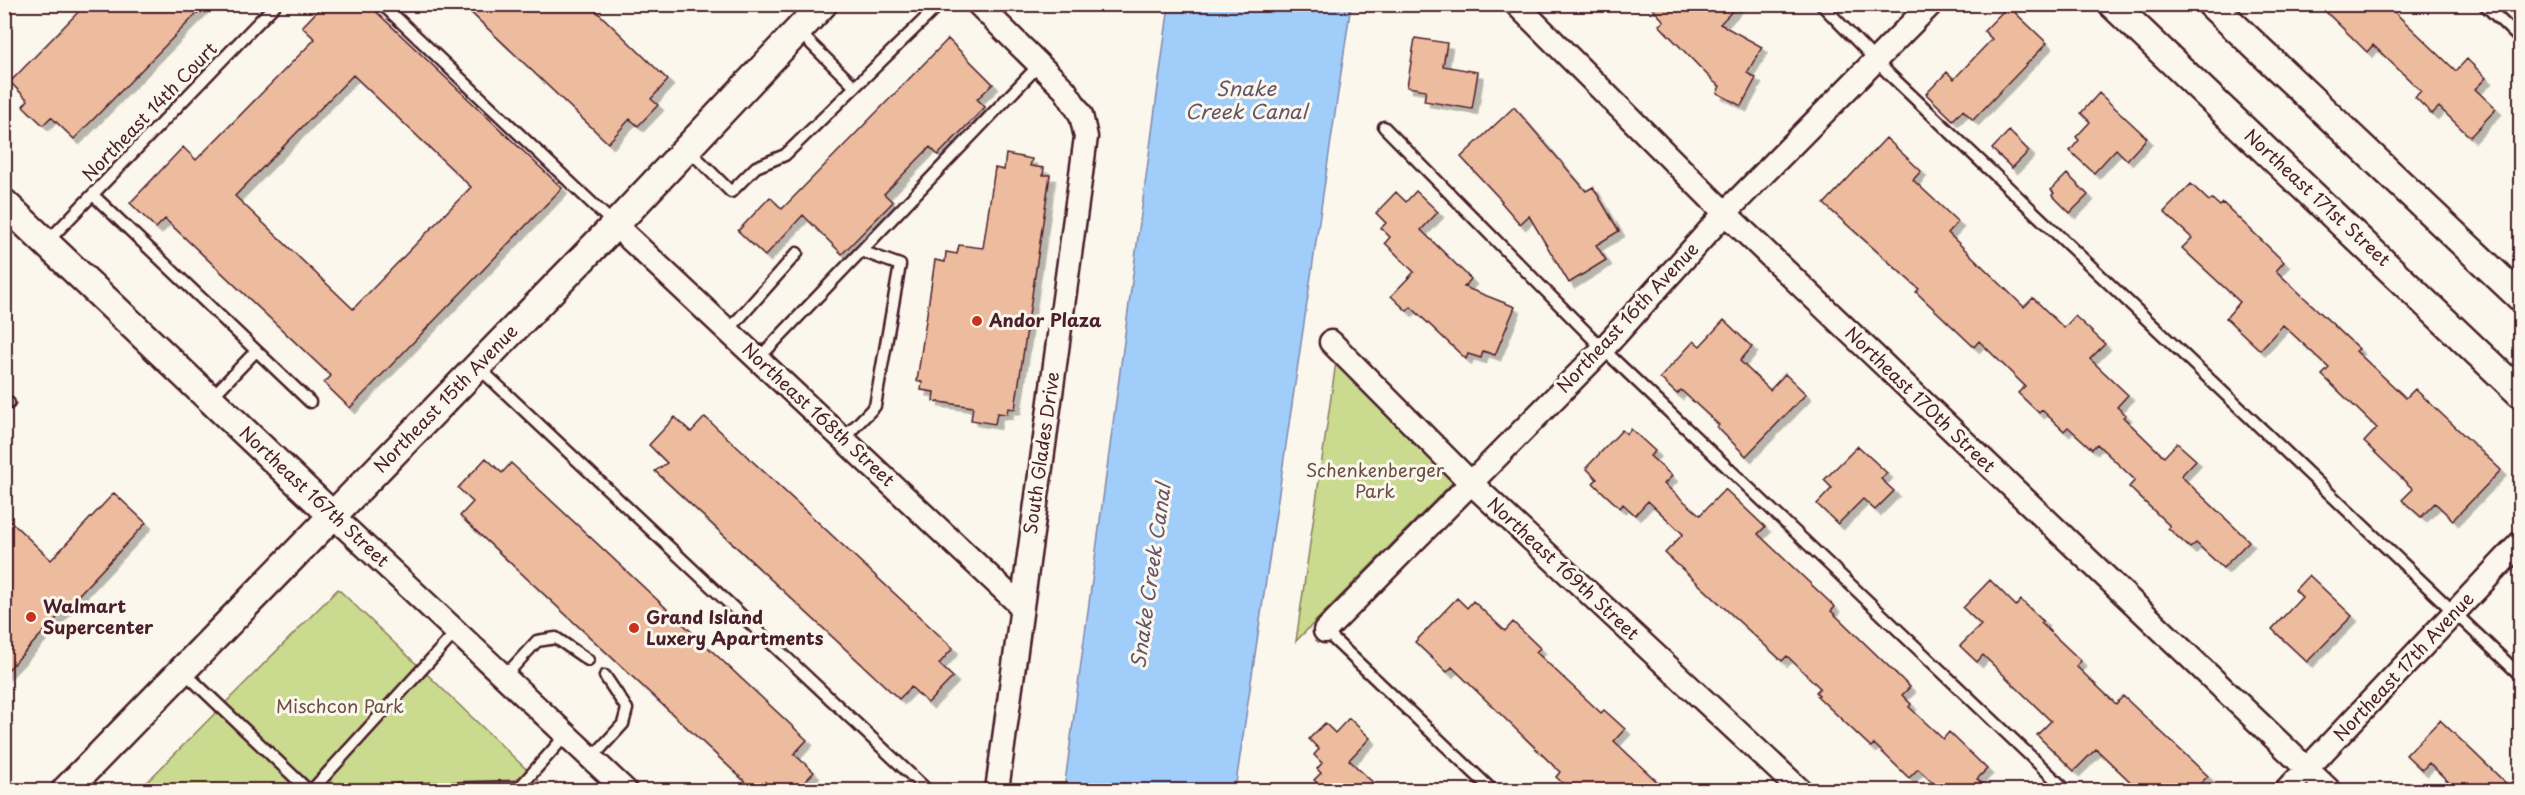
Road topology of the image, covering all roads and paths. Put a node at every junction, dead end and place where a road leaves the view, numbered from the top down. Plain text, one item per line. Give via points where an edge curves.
1 (276, 4) edge
2 (382, 4) edge
3 (823, 4) edge
4 (940, 4) edge
5 (978, 4) edge
6 (1516, 4) edge
7 (1821, 4) edge
8 (1931, 4) edge
9 (2112, 4) edge
10 (2211, 4) edge
11 (2484, 4) edge
12 (798, 31) junction
13 (2520, 39) edge
14 (1876, 59) junction
15 (1040, 65) junction
16 (855, 87) junction
17 (1384, 127) dead end
18 (687, 148) junction
19 (93, 195) junction
20 (4, 203) edge
21 (1725, 213) junction
22 (615, 225) junction
23 (47, 243) junction
24 (861, 251) junction
25 (797, 253) dead end
26 (2520, 297) edge
27 (728, 331) junction
28 (1331, 342) dead end
29 (1603, 349) junction
30 (256, 351) junction
31 (758, 359) junction
32 (478, 367) junction
33 (2520, 393) edge
34 (210, 398) junction
35 (310, 402) dead end
36 (843, 439) junction
37 (1470, 482) junction
38 (333, 516) junction
39 (2520, 543) edge
40 (1021, 606) junction
41 (2455, 613) junction
42 (1325, 631) joint
43 (456, 632) junction
44 (588, 660) dead end
45 (182, 671) junction
46 (2520, 675) edge
47 (605, 676) dead end
48 (504, 677) junction
49 (566, 735) junction
50 (591, 759) junction
51 (2308, 770) junction
52 (66, 790) edge
53 (310, 790) edge
54 (398, 790) edge
55 (625, 790) edge
56 (927, 790) edge
57 (997, 790) edge
58 (1491, 790) edge
59 (1800, 790) edge
60 (2067, 790) edge
61 (2288, 790) edge
62 (2329, 790) edge

1 - 19 lane, Northeast 14th Court
2 - 22 lane
3 - 12 street, Northeast 15th Avenue
4 - 16 lane
5 - 15 street
6 - 21 street, Northeast 170th Street
7 - 14 lane
8 - 14 street, Northeast 16th Avenue
9 - 33 street, Northeast 171st Street
10 - 26 street
11 - 13 lane
12 - 16 lane
12 - 18 street, Northeast 15th Avenue
14 - 21 street, Northeast 16th Avenue
14 - 41 lane
15 - 24 lane
15 - 40 street, South Glades Drive via 1065,90 1081,115 1086,137
16 - 18 lane via 785,155 756,166 731,192
17 - 29 lane
18 - 22 street, Northeast 15th Avenue
19 - 23 lane, Northeast 14th Court
19 - 30 lane
20 - 23 street, Northeast 167th Street
21 - 29 street, Northeast 16th Avenue
21 - 51 street, Northeast 170th Street
22 - 27 street, Northeast 168th Street
22 - 32 street, Northeast 15th Avenue
23 - 34 street, Northeast 167th Street
24 - 31 lane
24 - 36 lane via 900,265 875,406
25 - 27 lane
27 - 31 street, Northeast 168th Street
28 - 37 street, Northeast 169th Street
29 - 37 street, Northeast 16th Avenue
29 - 60 lane
30 - 34 lane
30 - 35 lane
31 - 36 street, Northeast 168th Street
32 - 38 street, Northeast 15th Avenue
32 - 56 lane
34 - 38 street, Northeast 167th Street
36 - 40 street, Northeast 168th Street
37 - 42 street, Northeast 16th Avenue
37 - 59 street, Northeast 169th Street
38 - 43 street, Northeast 167th Street
38 - 45 street, Northeast 15th Avenue
39 - 41 street, Northeast 17th Avenue
40 - 57 street, South Glades Drive
41 - 46 lane
41 - 51 street, Northeast 17th Avenue
42 - 58 lane
43 - 48 street, Northeast 167th Street
43 - 53 lane
44 - 48 lane via 556,638 537,641
45 - 52 street, Northeast 15th Avenue
45 - 53 lane
47 - 50 lane via 627,709 623,724
48 - 49 street, Northeast 167th Street
49 - 50 street, Northeast 167th Street
49 - 54 lane via 520,787
50 - 55 street, Northeast 167th Street
51 - 61 street, Northeast 17th Avenue
51 - 62 street, Northeast 170th Street

